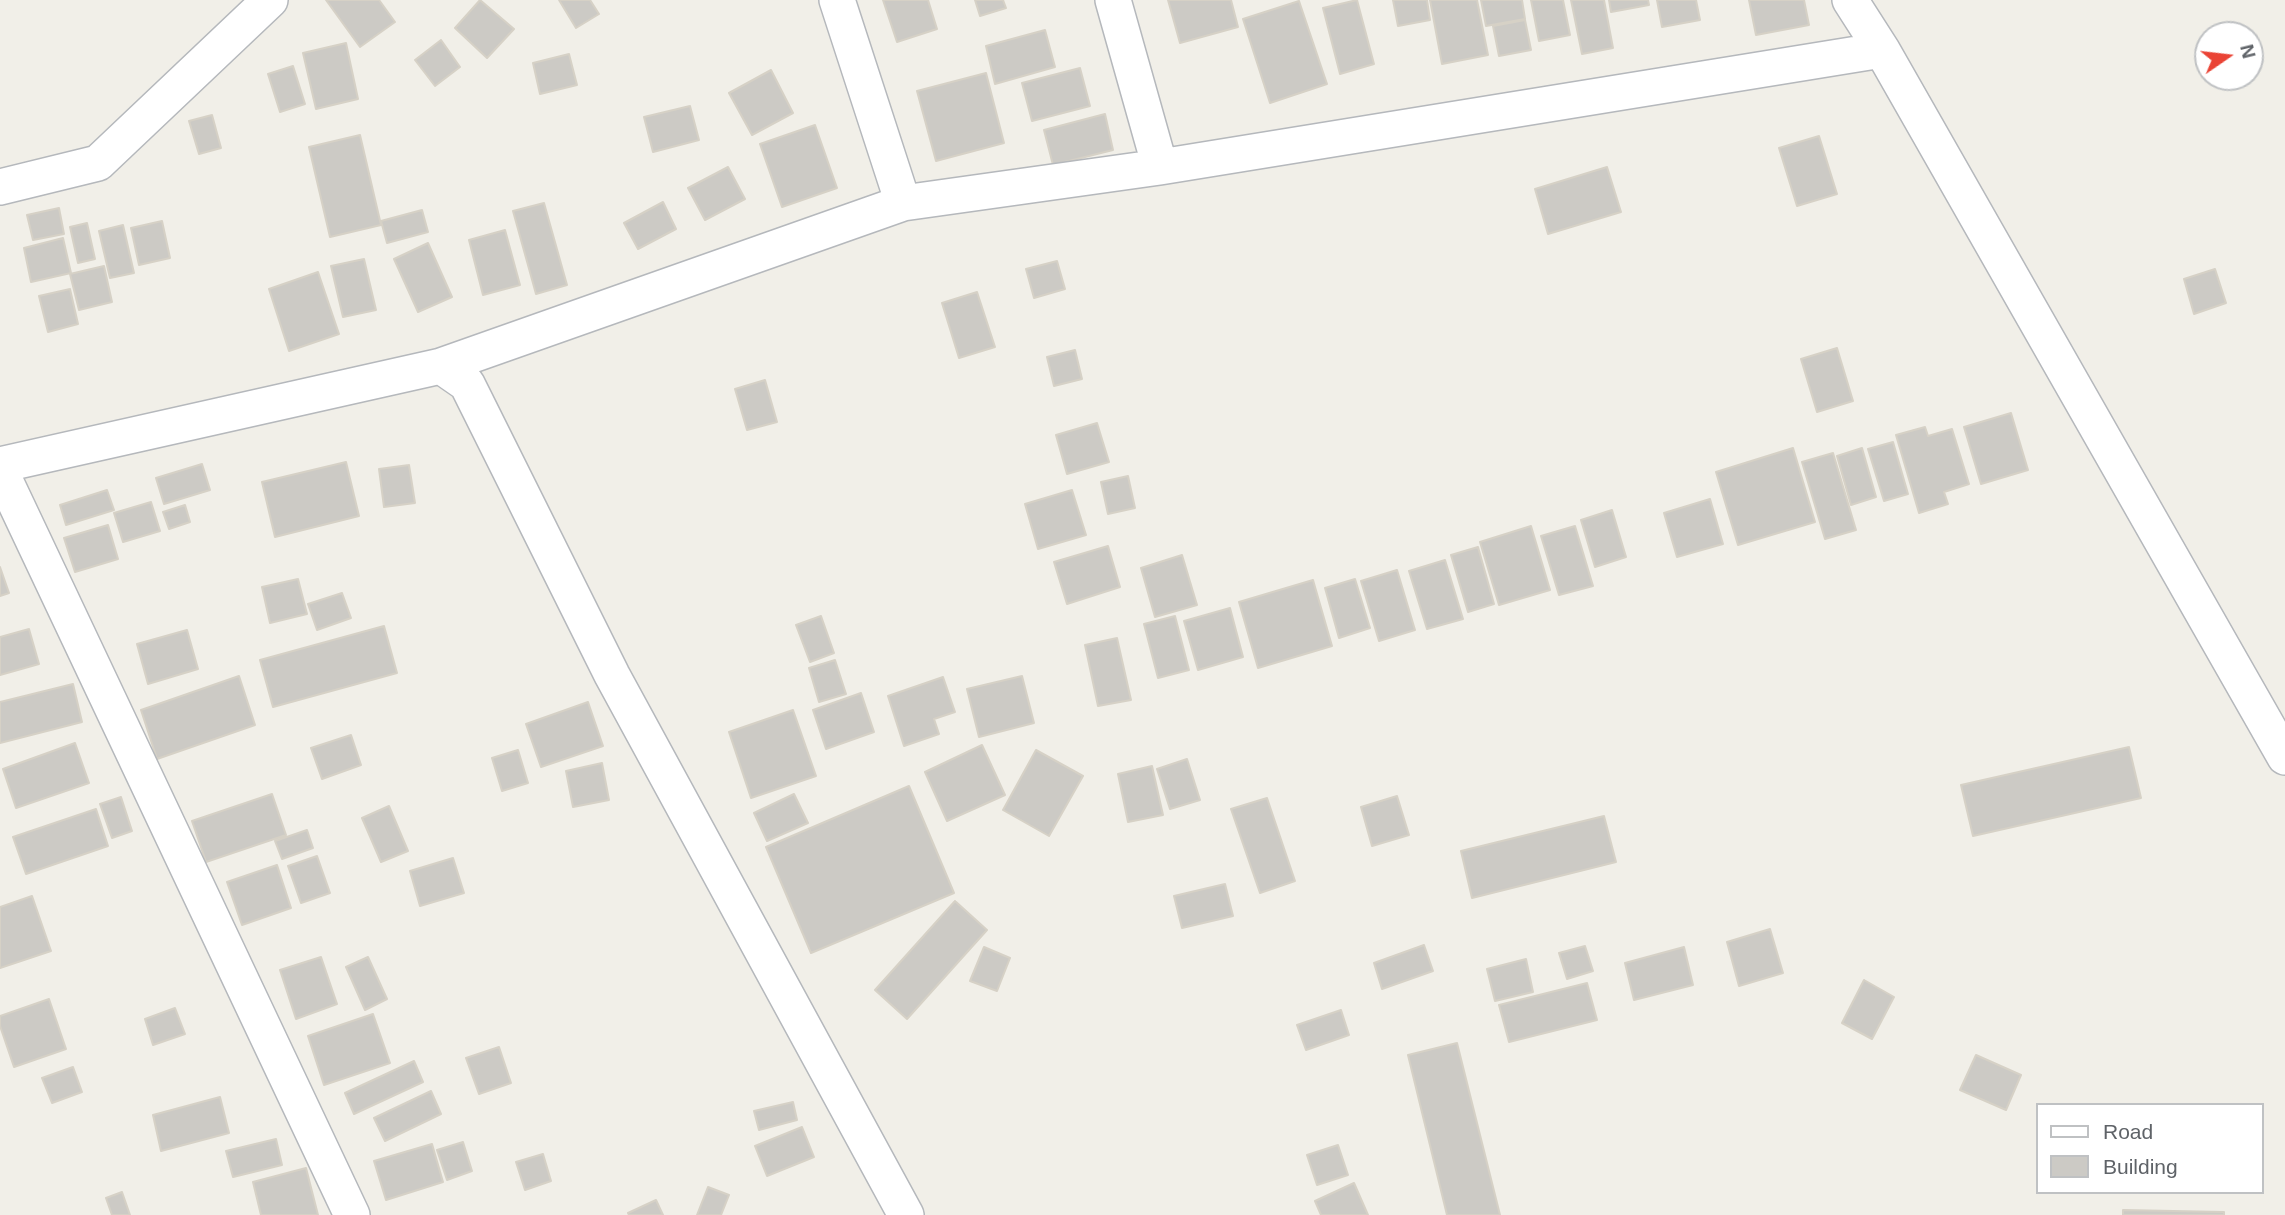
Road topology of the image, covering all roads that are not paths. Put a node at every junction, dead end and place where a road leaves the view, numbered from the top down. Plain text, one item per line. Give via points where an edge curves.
1 (270, 0) edge
2 (837, 0) edge
3 (1113, 0) edge
4 (1850, 0) edge
5 (1882, 50) junction
6 (1160, 167) junction
7 (0, 187) edge
8 (903, 203) junction
9 (441, 366) junction
10 (0, 467) edge
11 (2285, 757) edge
12 (352, 1215) edge
13 (906, 1215) edge

1 - 7 street via 98,163
2 - 8 street
3 - 6 street
4 - 5 street
5 - 6 street
5 - 11 street
6 - 8 street
8 - 9 street
9 - 10 street
9 - 13 street via 467,384 612,675
10 - 12 street

